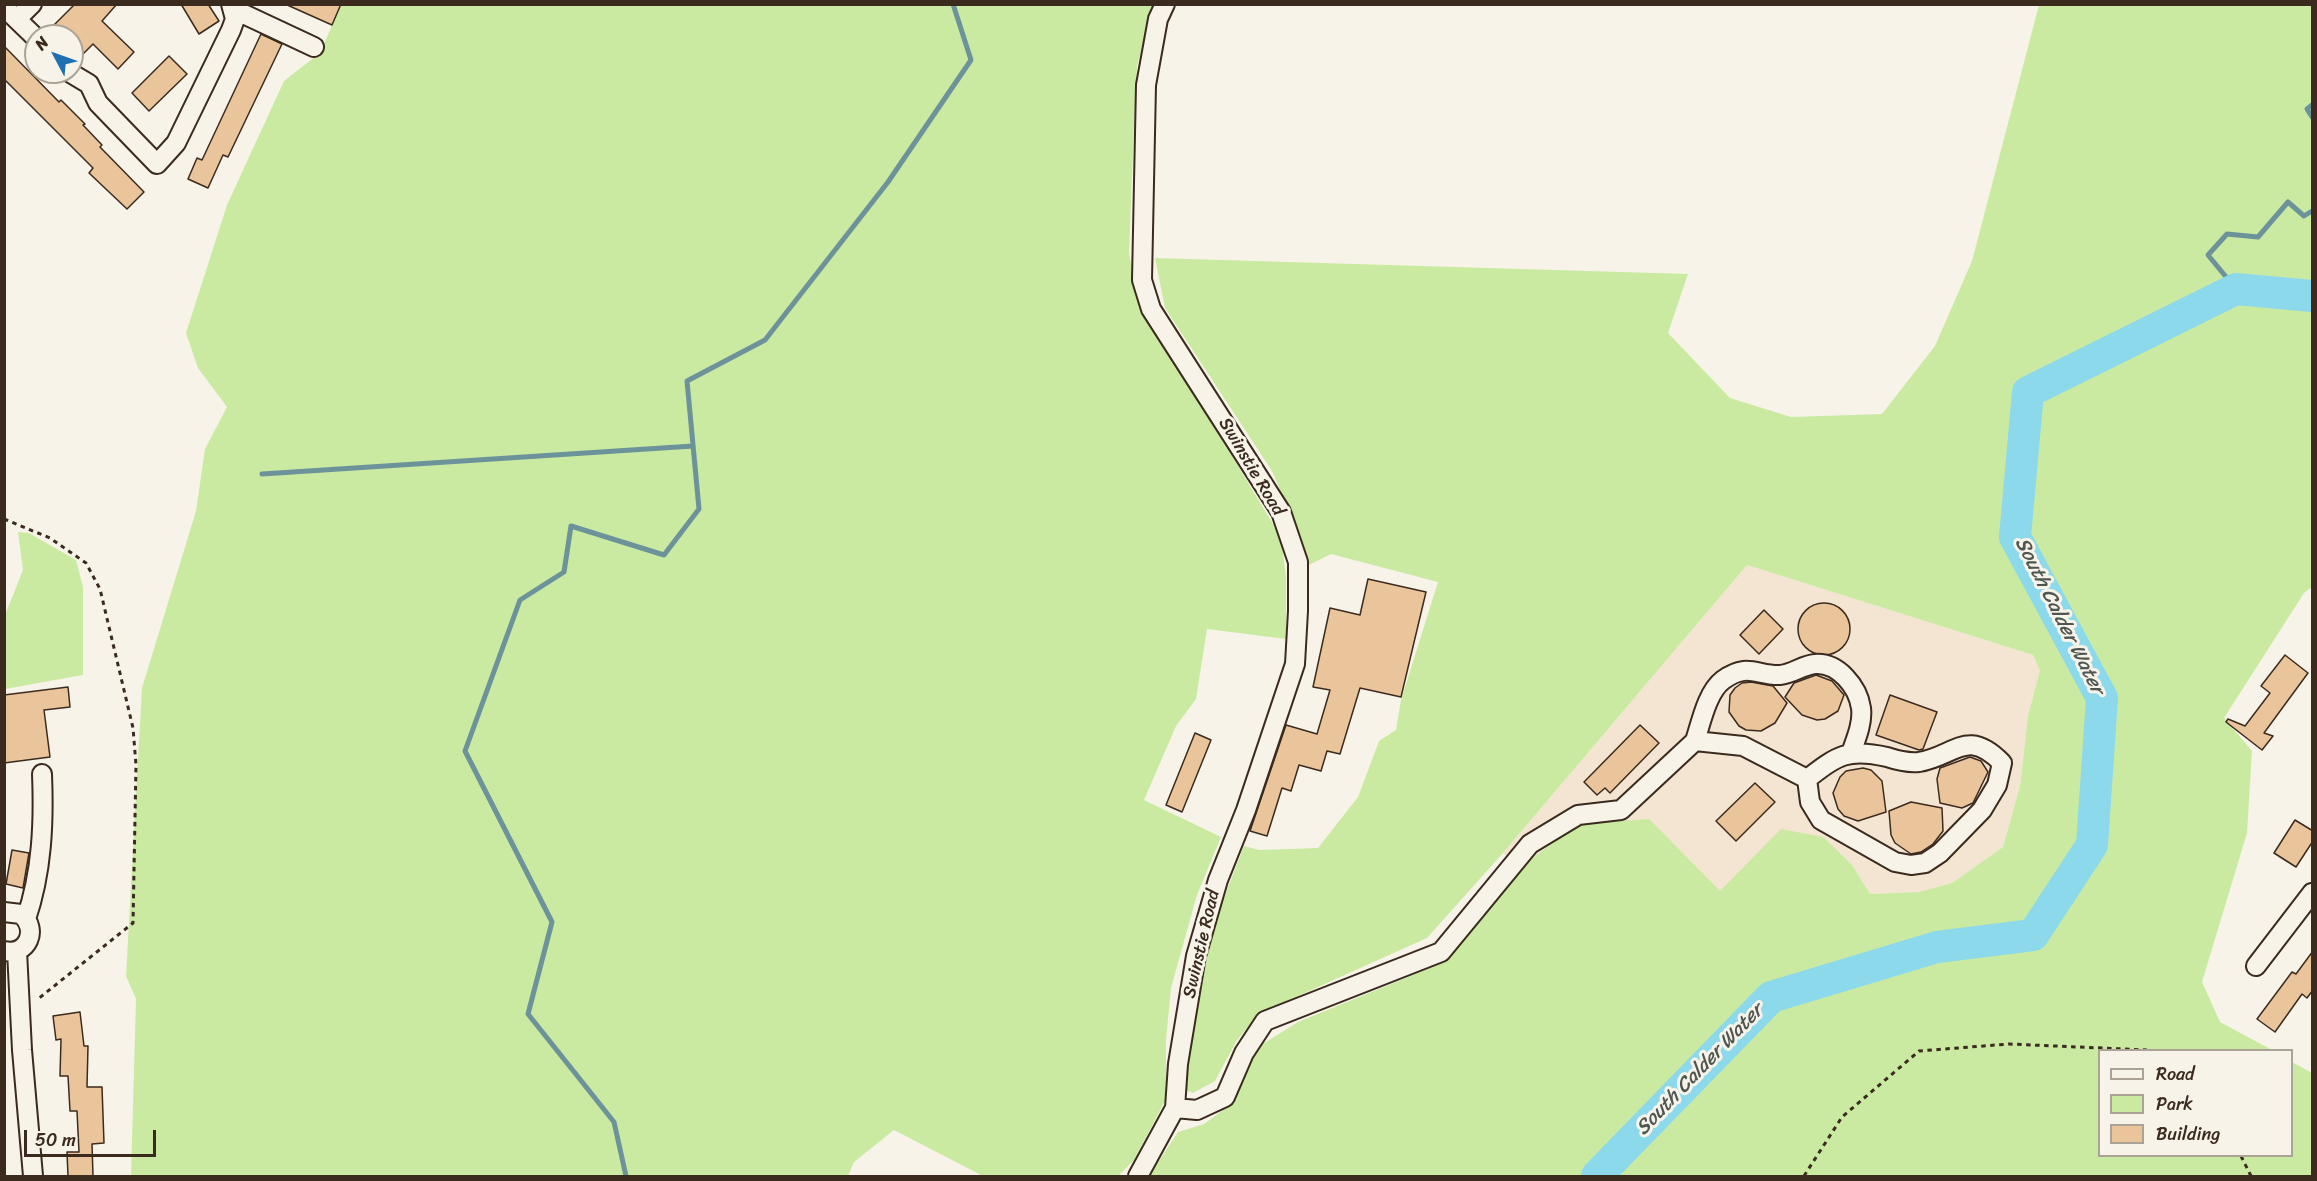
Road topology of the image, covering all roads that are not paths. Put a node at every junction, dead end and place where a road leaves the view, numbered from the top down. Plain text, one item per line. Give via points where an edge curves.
1 (32, 4) edge
2 (1165, 4) edge
3 (233, 7) edge
4 (11, 13) edge
5 (24, 26) edge
6 (314, 47) dead end
7 (84, 81) edge
8 (1695, 741) junction
9 (1851, 753) junction
10 (42, 774) dead end
11 (1807, 779) junction
12 (2313, 893) edge
13 (4, 912) edge
14 (26, 918) junction
15 (11, 951) edge
16 (2256, 966) dead end
17 (13, 1051) edge
18 (1175, 1108) junction
19 (33, 1176) edge
20 (1138, 1176) edge

1 - 4 street
2 - 18 street, Swinstie Road via 1158,19 1146,85 1142,280 1151,309 1281,513 1298,562 1295,664 1218,880 1196,956 1178,1064
3 - 6 street
3 - 7 street via 231,30 176,144 157,164 98,103
4 - 5 street
8 - 9 street via 1721,681 1738,671 1762,670 1781,675 1816,664 1832,667 1856,691 1861,708
8 - 11 street via 1743,746
8 - 18 street via 1621,810 1578,815 1530,844 1441,952 1265,1021 1244,1053 1225,1097 1197,1110
9 - 11 street
9 - 11 street via 1918,762 1964,744 1990,751 2002,762 1997,785 1982,810 1940,853 1925,863 1911,865 1895,862 1821,820 1810,802
10 - 14 street via 44,828
12 - 16 street
13 - 14 street
14 - 15 street via 30,937
15 - 17 street via 20,1013
17 - 19 street
18 - 20 street, Swinstie Road

